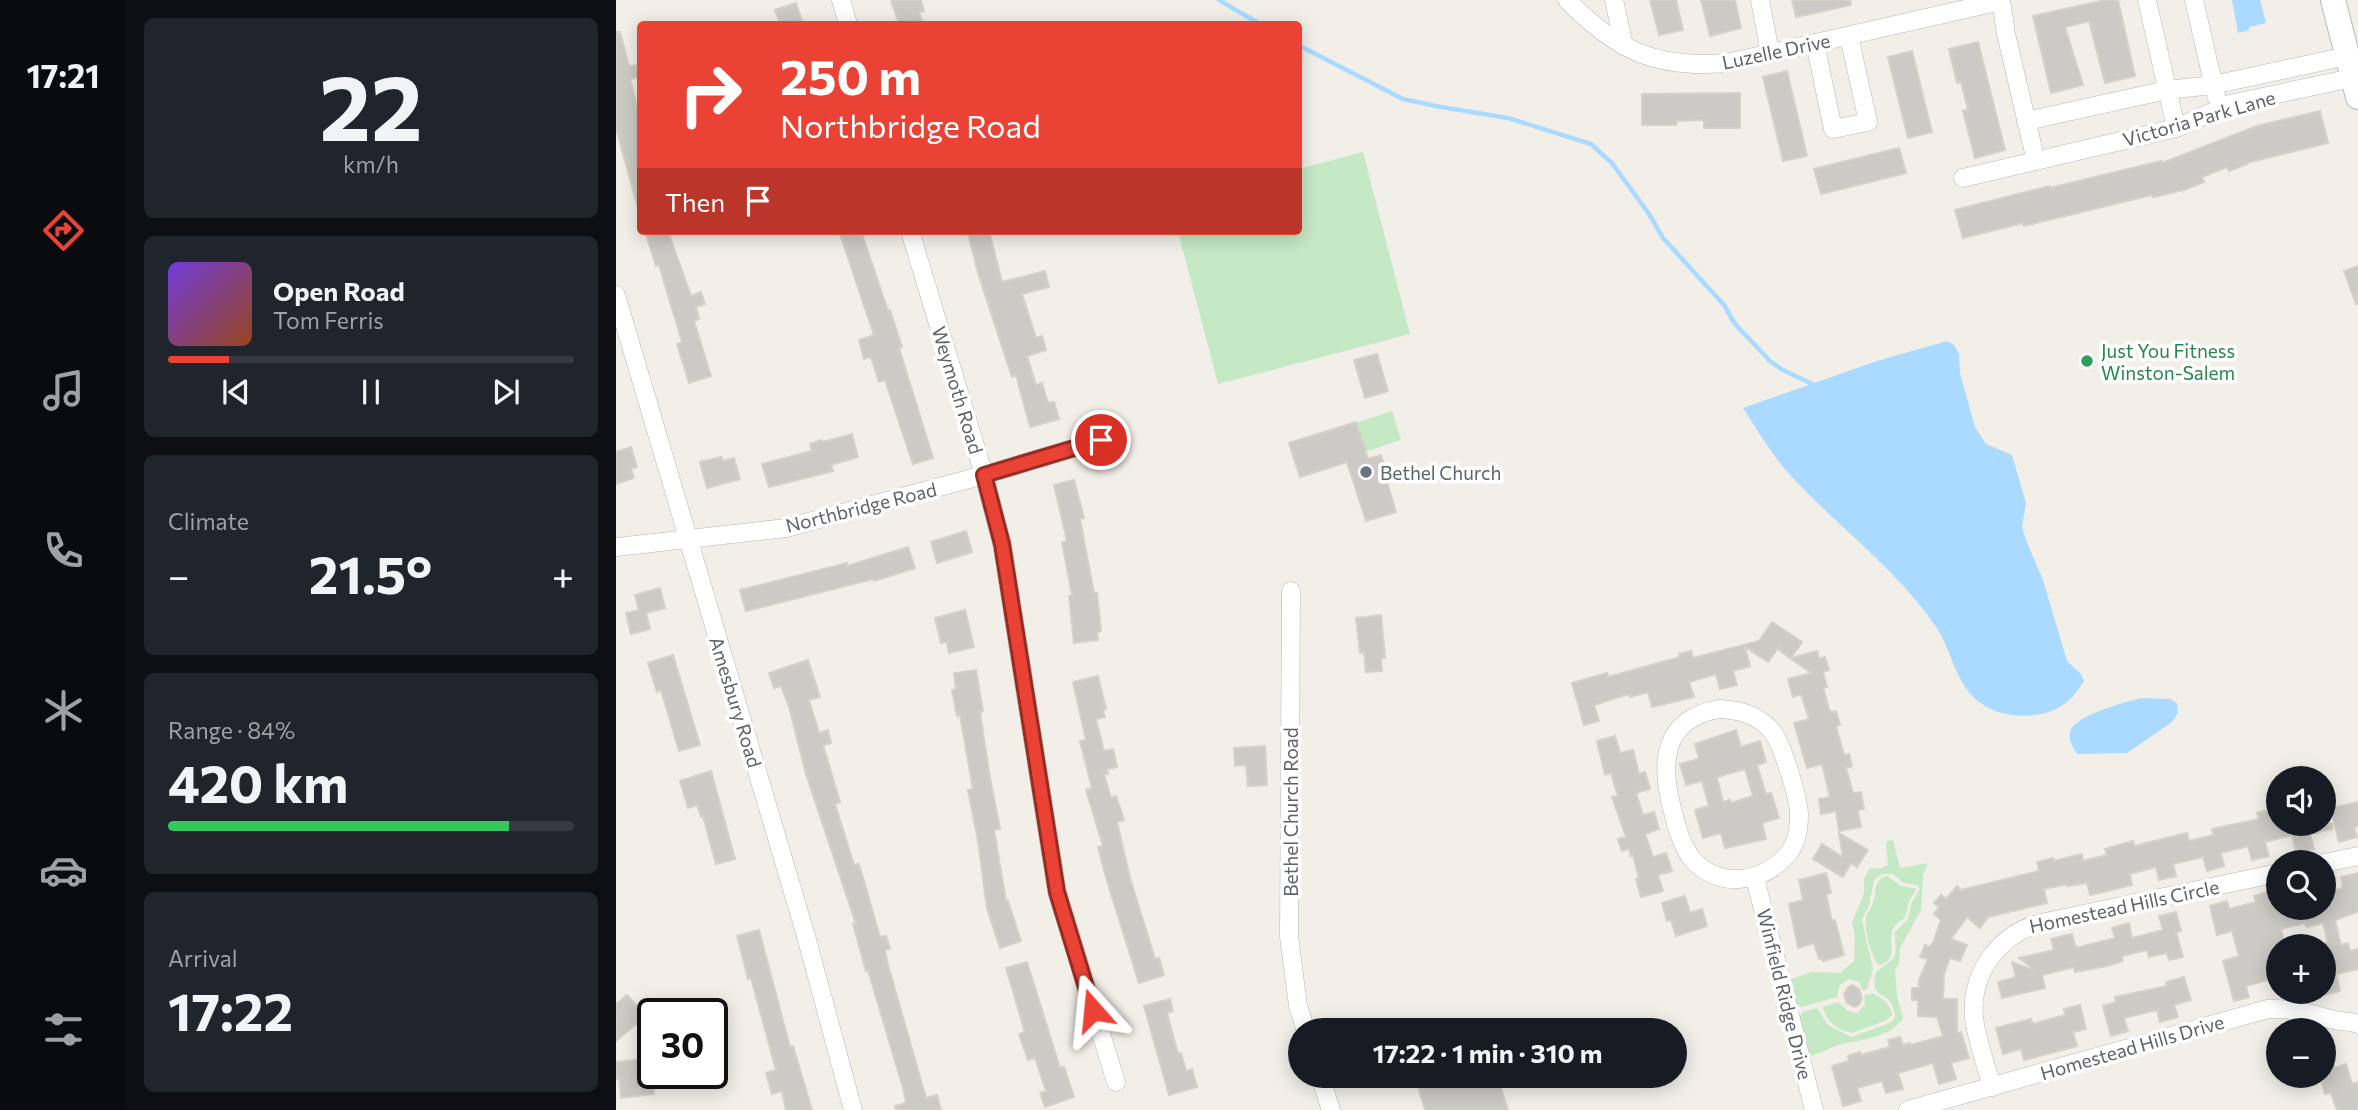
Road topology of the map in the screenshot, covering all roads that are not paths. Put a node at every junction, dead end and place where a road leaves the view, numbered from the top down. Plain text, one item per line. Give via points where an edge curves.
1 (841, 0) edge
2 (1567, 0) edge
3 (1614, 0) edge
4 (1760, 0) edge
5 (2147, 0) edge
6 (2194, 0) edge
7 (2333, 0) edge
8 (2001, 1) edge
9 (847, 21) edge
10 (1849, 36) junction
11 (1815, 43) junction
12 (1624, 46) junction
13 (2351, 52) edge
14 (1770, 53) junction
15 (2213, 85) junction
16 (2167, 90) junction
17 (2218, 109) junction
18 (2026, 121) junction
19 (2176, 128) junction
20 (2036, 161) junction
21 (1963, 178) dead end
22 (911, 235) edge
23 (616, 295) edge
24 (1101, 440) dead end
25 (984, 475) junction
26 (688, 538) junction
27 (616, 547) edge
28 (1291, 591) dead end
29 (2358, 856) edge
30 (2336, 861) edge
31 (2266, 876) edge
32 (1755, 878) junction
33 (1302, 1018) edge
34 (2358, 1024) edge
35 (1116, 1082) dead end
36 (1992, 1087) junction
37 (1324, 1088) edge
38 (853, 1110) edge
39 (1331, 1110) edge
40 (1814, 1110) edge
41 (1908, 1110) edge

1 - 9 street
2 - 12 street, Luzelle Drive via 1591,24
3 - 12 street
4 - 14 street
5 - 16 street
6 - 15 street
7 - 13 street
8 - 10 street, Luzelle Drive
8 - 18 street
10 - 11 street, Luzelle Drive
10 - 11 street via 1868,122 1833,129
11 - 14 street, Luzelle Drive
12 - 14 street, Luzelle Drive via 1658,59 1701,65
13 - 15 street, Victoria Park Lane
13 - 17 street, Victoria Park Lane
15 - 16 street, Victoria Park Lane
15 - 17 street
16 - 18 street, Victoria Park Lane
16 - 19 street
17 - 19 street, Victoria Park Lane
18 - 20 street
19 - 20 street, Victoria Park Lane
20 - 21 street, Victoria Park Lane
22 - 25 street, Weymoth Road
23 - 26 street, Amesbury Road
24 - 25 street, Northbridge Road
25 - 26 street, Northbridge Road via 786,528
25 - 35 street, Weymoth Road via 1002,544 1057,892
26 - 27 street, Northbridge Road
26 - 38 street, Amesbury Road
28 - 33 street, Bethel Church Road via 1289,936
29 - 30 street
31 - 36 street, Homestead Hills Circle via 2041,923 2009,937 1984,965 1974,999 1974,1018
32 - 32 street via 1707,871 1684,847 1676,822 1665,778 1666,753 1675,734 1706,711 1739,710 1752,715 1771,730 1781,748 1799,814 1796,839 1781,862
32 - 40 street, Winfield Ridge Drive
34 - 36 street, Homestead Hills Drive via 2309,1011 2268,1009
36 - 41 street, Homestead Hills Drive
37 - 39 street

